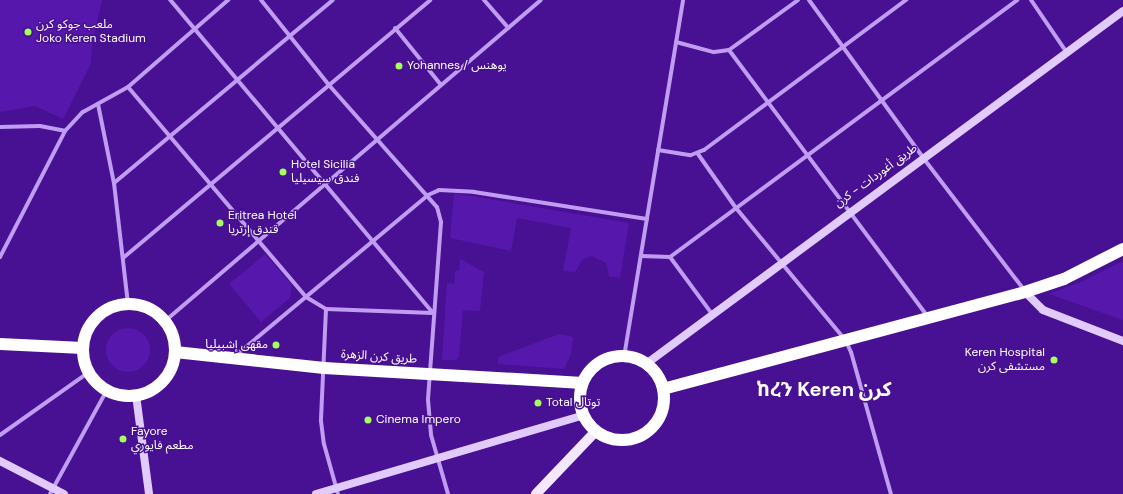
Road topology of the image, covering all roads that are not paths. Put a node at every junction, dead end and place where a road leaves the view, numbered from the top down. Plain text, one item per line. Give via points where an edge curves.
1 (170, 0) edge
2 (228, 0) edge
3 (261, 0) edge
4 (332, 0) edge
5 (430, 0) edge
6 (484, 0) edge
7 (541, 0) edge
8 (683, 0) edge
9 (798, 0) edge
10 (809, 0) edge
11 (906, 0) edge
12 (1017, 0) edge
13 (1031, 0) edge
14 (1123, 12) edge
15 (395, 28) junction
16 (508, 28) junction
17 (194, 30) junction
18 (288, 36) junction
19 (676, 42) junction
20 (844, 49) junction
21 (729, 50) junction
22 (1068, 53) junction
23 (237, 80) junction
24 (328, 84) junction
25 (441, 85) junction
26 (128, 87) junction
27 (882, 101) junction
28 (767, 102) junction
29 (98, 104) junction
30 (0, 127) edge
31 (276, 128) junction
32 (65, 131) junction
33 (169, 138) junction
34 (378, 142) junction
35 (658, 150) junction
36 (698, 154) junction
37 (806, 155) junction
38 (924, 159) junction
39 (114, 183) junction
40 (210, 184) junction
41 (325, 186) junction
42 (428, 195) junction
43 (736, 208) junction
44 (849, 213) junction
45 (647, 219) junction
46 (261, 242) junction
47 (372, 242) junction
48 (1123, 249) edge
49 (641, 256) junction
50 (0, 257) edge
51 (670, 257) junction
52 (123, 258) junction
53 (783, 262) junction
54 (1025, 292) junction
55 (306, 297) junction
56 (128, 304) junction
57 (326, 309) junction
58 (433, 313) junction
59 (712, 314) junction
60 (929, 319) junction
61 (165, 321) junction
62 (846, 341) junction
63 (1123, 341) edge
64 (0, 344) edge
65 (83, 348) junction
66 (175, 352) junction
67 (624, 356) junction
68 (234, 357) junction
69 (646, 364) junction
70 (324, 368) junction
71 (89, 372) junction
72 (428, 375) junction
73 (583, 383) junction
74 (107, 390) junction
75 (663, 390) junction
76 (136, 395) junction
77 (584, 415) junction
78 (596, 431) junction
79 (0, 434) edge
80 (438, 459) junction
81 (0, 461) edge
82 (52, 491) edge
83 (337, 491) edge
84 (64, 494) edge
85 (149, 494) edge
86 (316, 494) edge
87 (448, 494) edge
88 (536, 494) edge
89 (891, 494) edge

1 - 17 street
2 - 17 street
3 - 18 street
4 - 18 street
5 - 15 street
6 - 16 street
7 - 16 street
8 - 19 street
9 - 21 street
10 - 20 street
11 - 20 street
12 - 27 street
13 - 22 street
14 - 22 street, طريق أغوردات - كرن
15 - 24 street
15 - 25 street
16 - 25 street
17 - 23 street
17 - 26 street
18 - 23 street
18 - 24 street
19 - 21 street via 714,52
19 - 35 street
20 - 27 street
20 - 28 street
21 - 28 street
22 - 38 street, طريق أغوردات - كرن
23 - 31 street
23 - 33 street
24 - 31 street
24 - 34 street
25 - 34 street
26 - 29 street
26 - 33 street
27 - 37 street
27 - 38 street
28 - 36 street
28 - 37 street
29 - 32 street via 83,112
29 - 39 street
30 - 32 street via 40,126
31 - 40 street
31 - 41 street
32 - 50 street
33 - 39 street
33 - 40 street
34 - 41 street
34 - 42 street
35 - 36 street via 680,155
35 - 45 street
36 - 43 street
37 - 43 street
37 - 44 street
38 - 44 street, طريق أغوردات - كرن
38 - 54 street
39 - 52 street
40 - 46 street
40 - 52 street
41 - 46 street
41 - 47 street
42 - 45 street via 439,190 451,189
42 - 47 street
42 - 58 street via 437,207 441,222
43 - 51 street
43 - 53 street
44 - 53 street, طريق أغوردات - كرن
44 - 60 street
45 - 49 street
46 - 55 street
46 - 61 street
47 - 55 street
47 - 58 street
48 - 54 highway via 1064,279
49 - 51 street
49 - 67 street
51 - 59 street
52 - 56 street
53 - 59 street, طريق أغوردات - كرن
53 - 62 street
54 - 60 highway
54 - 63 street via 1043,310
55 - 57 street
55 - 68 street
56 - 61 highway via 148,308
56 - 65 highway via 109,309 93,321 86,332
57 - 58 street
57 - 70 street
58 - 72 street
59 - 69 street, طريق أغوردات - كرن
60 - 62 highway
61 - 66 highway via 174,341
62 - 75 highway
62 - 89 street
64 - 65 highway
65 - 71 highway
66 - 68 highway, طريق كرن الزهرة
66 - 76 highway via 171,367 163,380 151,390
67 - 69 highway
67 - 73 highway via 599,363
68 - 70 highway, طريق كرن الزهرة
69 - 75 highway via 659,380
70 - 72 highway, طريق كرن الزهرة
70 - 83 street via 321,421
71 - 74 highway
71 - 79 street
72 - 73 highway, طريق كرن الزهرة
72 - 80 street via 431,435
73 - 77 highway via 580,394
74 - 76 highway via 121,395
74 - 82 street
75 - 78 highway via 662,410 652,427 644,433 625,440 615,439
76 - 85 street
77 - 78 highway
77 - 80 street
78 - 88 main road
80 - 83 street
80 - 87 street
81 - 82 street
82 - 84 street
83 - 86 street

